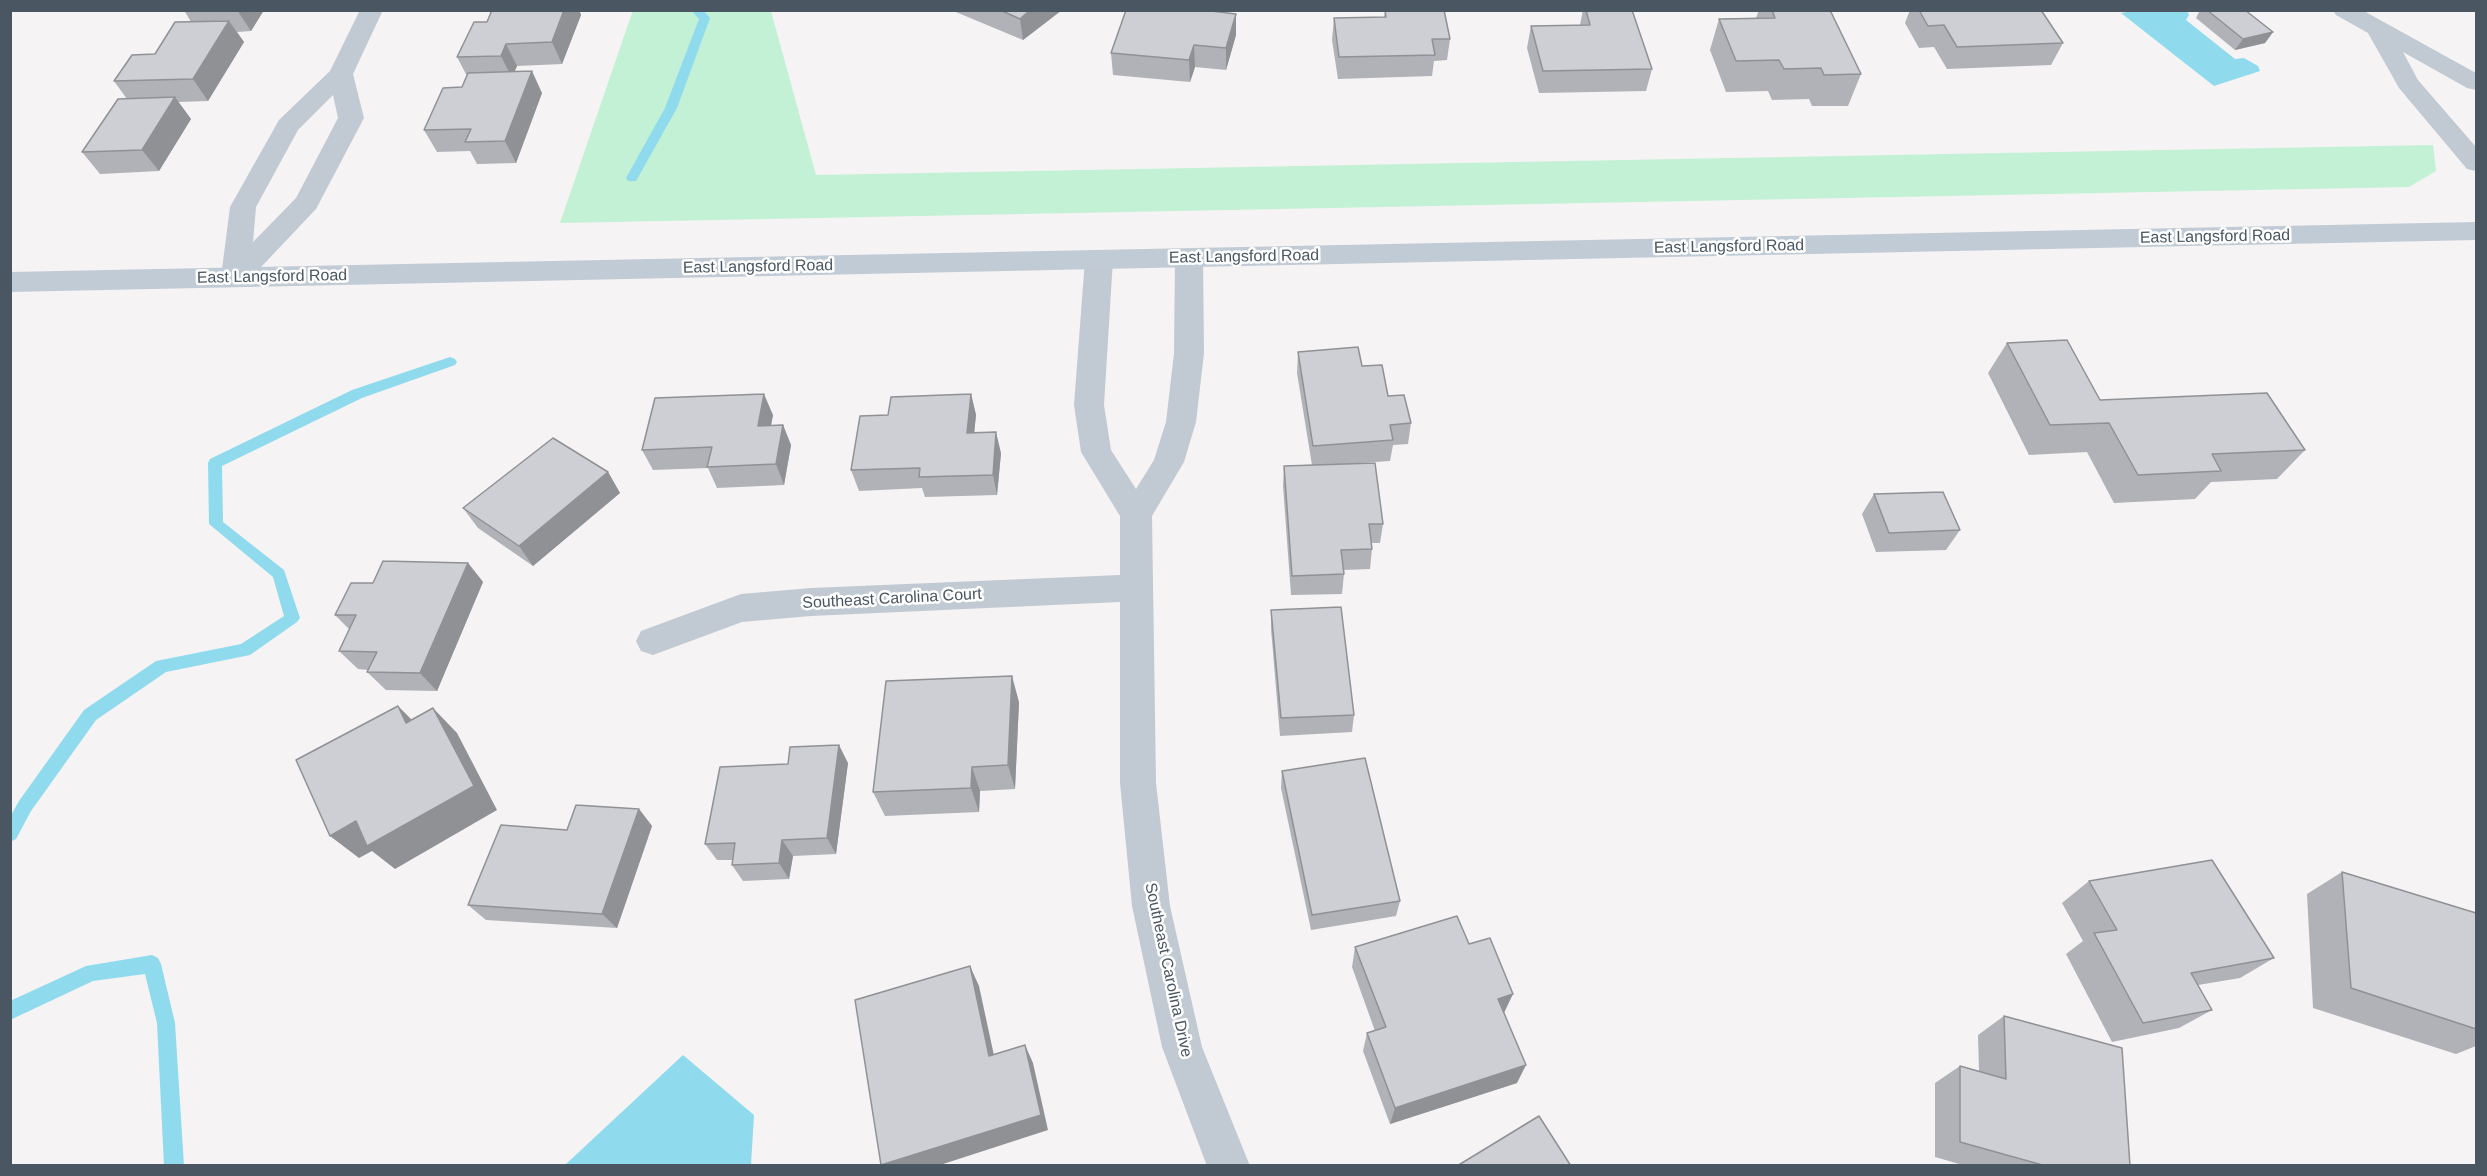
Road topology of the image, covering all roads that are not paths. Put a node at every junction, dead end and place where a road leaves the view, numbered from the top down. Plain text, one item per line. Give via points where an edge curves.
1 (372, 10) edge
2 (2344, 10) edge
3 (2379, 31) junction
4 (341, 74) junction
5 (2476, 83) edge
6 (2476, 163) edge
7 (2476, 231) edge
8 (1190, 258) junction
9 (1099, 260) junction
10 (235, 277) junction
11 (10, 282) edge
12 (1137, 515) junction
13 (1136, 588) junction
14 (653, 641) dead end
15 (1229, 1166) edge

1 - 4 street
2 - 3 street
3 - 5 street
3 - 6 street via 2408,83
4 - 10 street via 288,126 243,207
4 - 10 street via 351,118 307,202
7 - 8 street, East Langsford Road
8 - 9 street, East Langsford Road
8 - 12 street via 1189,353 1181,422 1169,462
9 - 10 street, East Langsford Road
9 - 12 street via 1089,405 1096,452
10 - 11 street, East Langsford Road
12 - 13 street, Southeast Carolina Drive
13 - 14 street, Southeast Carolina Court via 741,608
13 - 15 street, Southeast Carolina Drive via 1138,783 1151,906 1182,1047

